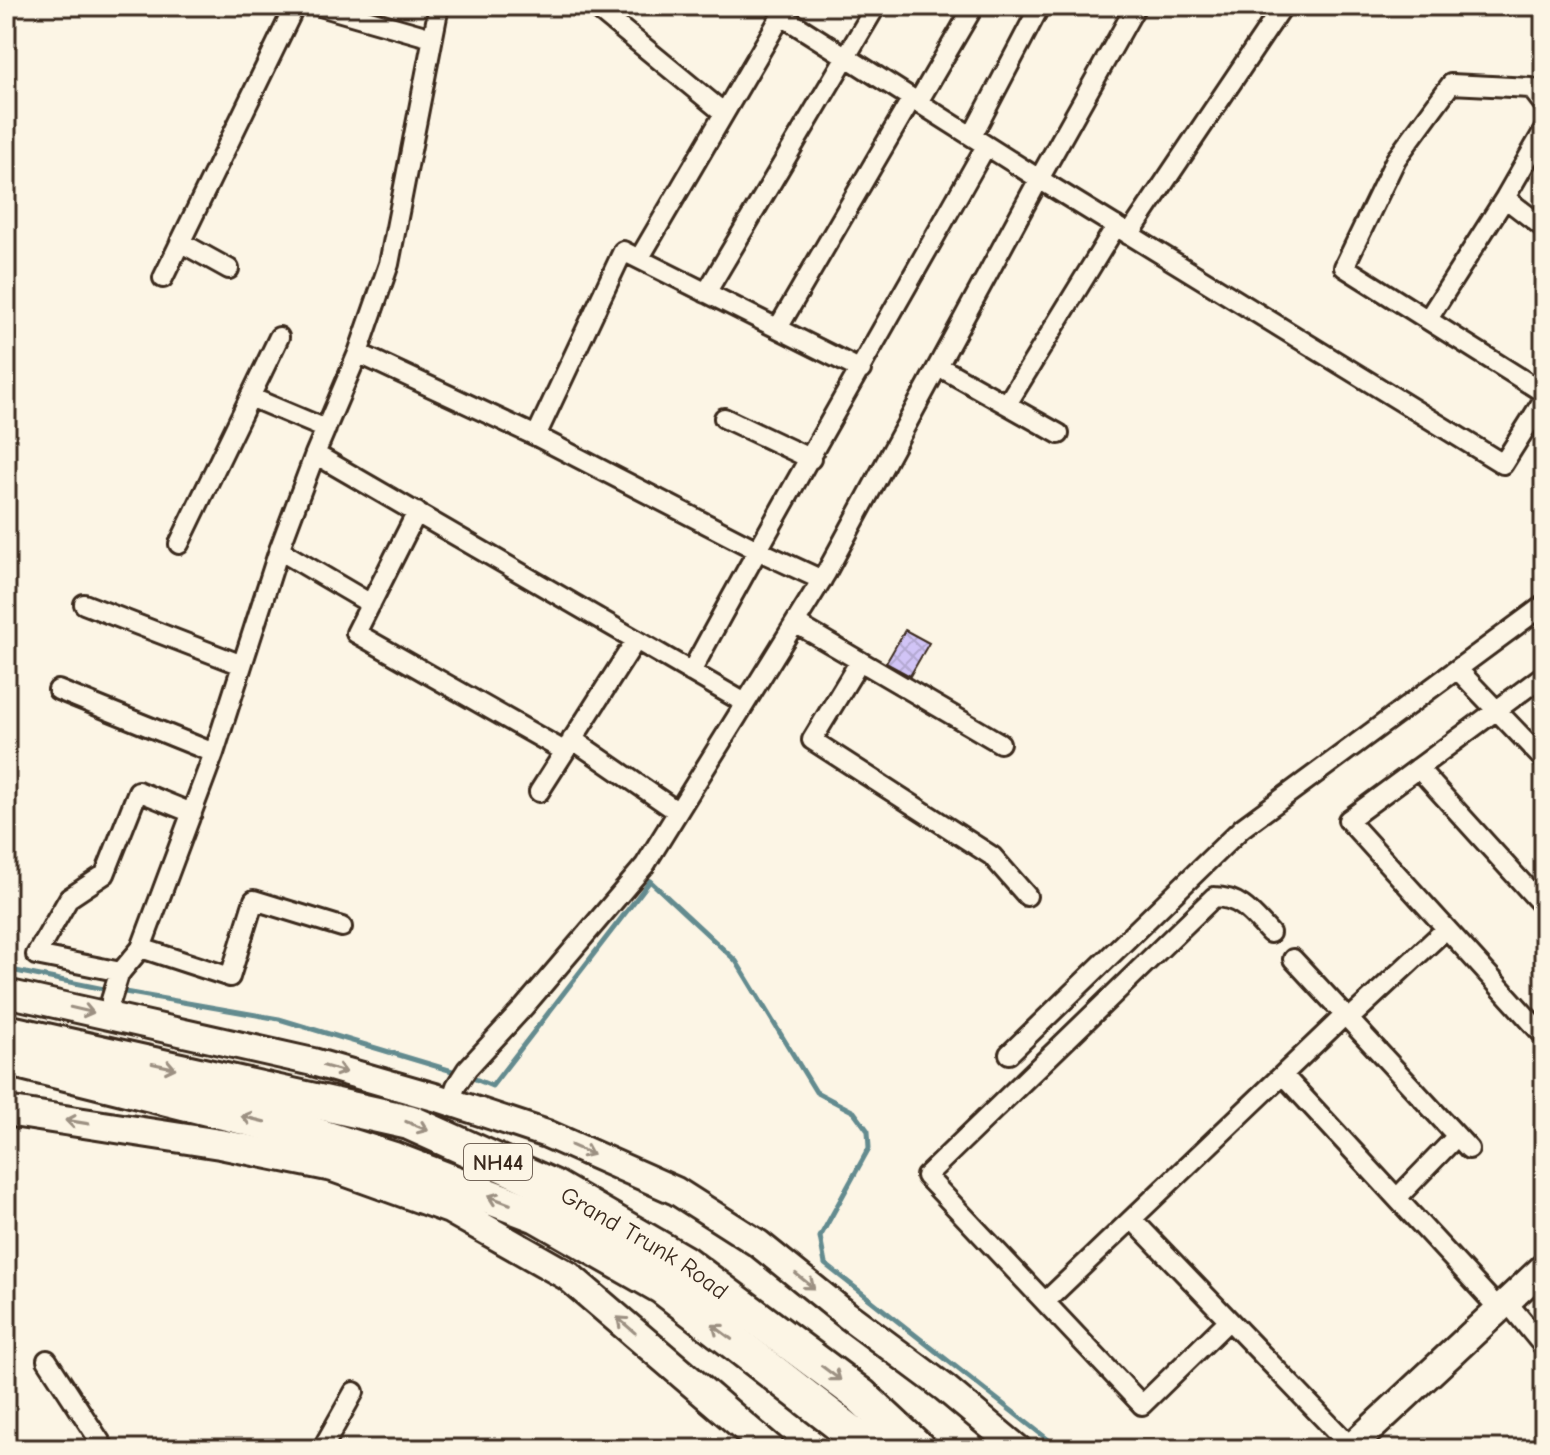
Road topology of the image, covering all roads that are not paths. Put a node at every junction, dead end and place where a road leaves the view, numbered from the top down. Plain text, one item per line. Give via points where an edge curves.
1 (295, 6) edge
2 (320, 6) edge
3 (439, 6) edge
4 (594, 6) edge
5 (876, 6) edge
6 (974, 6) edge
7 (1040, 6) edge
8 (1136, 6) edge
9 (1283, 6) edge
10 (784, 11) edge
11 (432, 38) junction
12 (846, 57) junction
13 (915, 100) junction
14 (1544, 105) edge
15 (724, 113) junction
16 (1544, 130) edge
17 (979, 141) junction
18 (1039, 179) junction
19 (1505, 198) junction
20 (1544, 228) edge
21 (1122, 230) junction
22 (180, 242) junction
23 (639, 259) junction
24 (229, 269) dead end
25 (163, 278) dead end
26 (706, 293) junction
27 (1428, 319) junction
28 (778, 328) junction
29 (279, 337) dead end
30 (358, 353) junction
31 (938, 366) junction
32 (861, 370) junction
33 (250, 397) junction
34 (1007, 404) junction
35 (1542, 405) edge
36 (724, 418) dead end
37 (326, 429) junction
38 (1059, 434) dead end
39 (536, 436) junction
40 (315, 454) junction
41 (811, 459) junction
42 (417, 512) junction
43 (179, 544) dead end
44 (279, 550) junction
45 (757, 550) junction
46 (822, 580) junction
47 (84, 604) dead end
48 (371, 604) junction
49 (1544, 605) edge
50 (795, 623) junction
51 (636, 640) junction
52 (860, 661) junction
53 (242, 665) junction
54 (1459, 671) junction
55 (691, 672) junction
56 (1544, 675) edge
57 (58, 690) dead end
58 (745, 703) junction
59 (1498, 710) junction
60 (1000, 743) dead end
61 (568, 745) junction
62 (214, 753) junction
63 (1544, 760) edge
64 (1418, 768) junction
65 (539, 792) dead end
66 (678, 812) junction
67 (192, 813) junction
68 (1027, 896) dead end
69 (1544, 907) edge
70 (342, 927) dead end
71 (1446, 929) junction
72 (1270, 933) dead end
73 (141, 948) junction
74 (1293, 959) dead end
75 (120, 973) junction
76 (6, 993) edge
77 (111, 1000) dead end
78 (1347, 1017) junction
79 (1541, 1029) edge
80 (6, 1032) edge
81 (1009, 1054) dead end
82 (6, 1058) edge
83 (1283, 1075) junction
84 (453, 1094) junction
85 (6, 1111) edge
86 (1397, 1198) junction
87 (1132, 1219) junction
88 (1544, 1267) edge
89 (1045, 1302) junction
90 (1503, 1305) junction
91 (1229, 1320) junction
92 (1544, 1347) edge
93 (47, 1360) dead end
94 (354, 1392) dead end
95 (325, 1443) edge
96 (1350, 1448) edge
97 (105, 1449) edge
98 (345, 1449) edge
99 (770, 1449) edge
100 (872, 1449) edge
101 (918, 1449) edge
102 (1018, 1449) edge

1 - 22 street
2 - 11 street
3 - 11 street
4 - 15 street
5 - 12 street
6 - 13 street
7 - 17 street
8 - 18 street
9 - 21 street
10 - 12 street
10 - 15 street
11 - 30 street via 389,264
12 - 13 street
12 - 26 street
13 - 17 street
13 - 28 street
14 - 27 street via 1531,88 1451,84 1396,159 1344,267
15 - 23 street
16 - 19 street
17 - 18 street
17 - 32 street
18 - 21 street
18 - 31 street
19 - 20 street
19 - 27 street
21 - 34 street
21 - 35 street via 1503,464
22 - 24 street
22 - 25 street
23 - 26 street
23 - 39 street via 623,251
26 - 28 street
27 - 35 street
28 - 32 street
29 - 33 street
30 - 37 street
30 - 39 street
31 - 34 street
31 - 46 street
32 - 41 street
33 - 37 street
33 - 43 street
34 - 38 street
36 - 41 street
37 - 40 street
39 - 45 street
40 - 42 street
40 - 44 street
41 - 45 street
42 - 48 street
42 - 51 street
44 - 48 street
44 - 53 street
45 - 46 street
45 - 55 street
46 - 50 street
47 - 53 street
48 - 61 street via 356,633
49 - 54 street
50 - 52 street
50 - 58 street
51 - 55 street
51 - 61 street
52 - 60 street
52 - 68 street via 812,740 992,856
53 - 62 street
54 - 59 street
54 - 81 street via 1242,828
55 - 58 street
56 - 59 street
57 - 62 street
58 - 66 street
59 - 63 street
59 - 64 street
61 - 65 street
61 - 66 street
62 - 67 street
64 - 69 street
64 - 71 street via 1348,820
66 - 84 street via 645,865 467,1069
67 - 73 street
67 - 75 street via 138,791 105,874 69,898 36,955
70 - 73 street via 254,900 230,977
71 - 78 street
71 - 79 street
72 - 89 street via 1243,904 1214,897 926,1176
73 - 75 street
74 - 78 street
75 - 77 street
76 -> 84 street
78 - 83 street
78 - 86 street via 1463,1143
80 -> 101 highway, Grand Trunk Road / NH44 via 409,1122 553,1187 684,1263 860,1395
100 -> 82 highway, Grand Trunk Road / NH44 via 663,1287 537,1215 308,1133
83 - 86 street
83 - 87 street
84 -> 102 street via 676,1191 759,1244
99 -> 85 main road via 568,1276 450,1209 333,1167
86 - 90 street
87 - 89 street
87 - 91 street
88 - 90 street
89 - 91 street via 1142,1405
90 - 92 street
90 - 96 street
91 - 96 street
93 - 97 street
94 - 95 street
95 - 98 street

